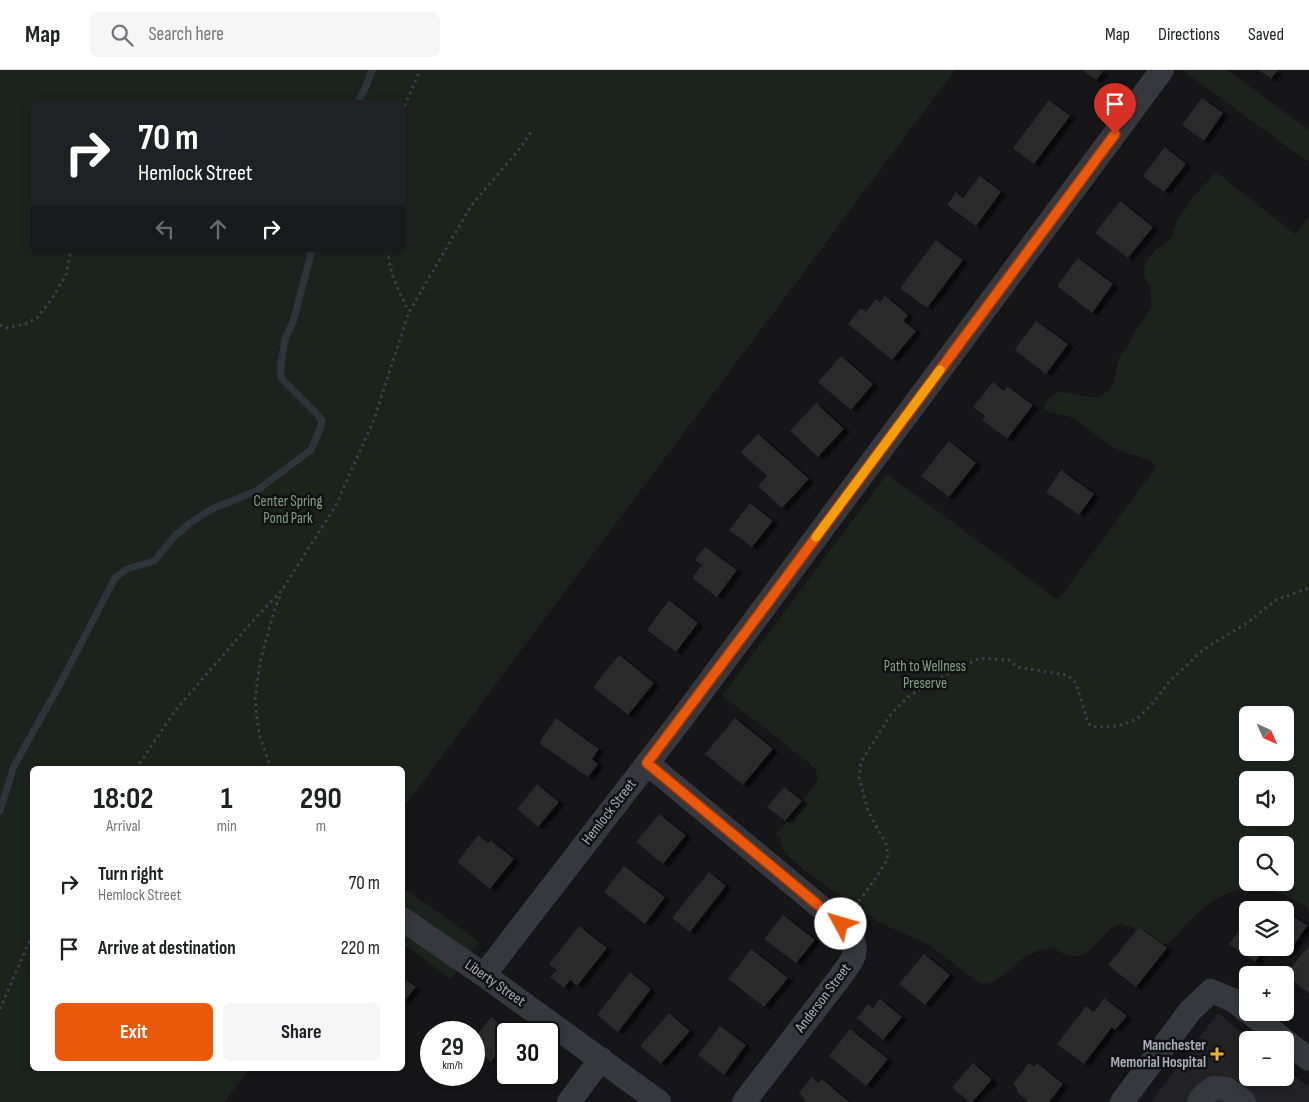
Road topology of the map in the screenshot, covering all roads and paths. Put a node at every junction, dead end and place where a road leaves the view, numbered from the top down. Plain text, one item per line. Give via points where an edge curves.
1 (420, 70) edge
2 (1162, 70) edge
3 (405, 105) edge
4 (531, 132) dead end
5 (71, 252) edge
6 (387, 252) edge
7 (409, 312) junction
8 (0, 325) edge
9 (1309, 588) edge
10 (282, 590) junction
11 (647, 763) junction
12 (138, 766) edge
13 (270, 766) edge
14 (405, 921) edge
15 (841, 924) junction
16 (30, 940) edge
17 (484, 975) junction
18 (1239, 1005) edge
19 (0, 1009) edge
20 (1260, 1021) edge
21 (1273, 1031) edge
22 (1294, 1047) edge
23 (601, 1059) junction
24 (1309, 1059) edge
25 (568, 1102) edge
26 (659, 1102) edge
27 (744, 1102) edge
28 (1122, 1102) edge
29 (1198, 1102) edge
30 (1244, 1102) edge

1 - 3 path
2 - 11 street, Hemlock Street
4 - 7 path via 471,206
5 - 8 path via 66,275 37,318 6,328
6 - 7 path via 392,275
7 - 10 path via 373,422 335,507
9 - 15 path via 1276,600 1247,623 1204,649 1168,682 1137,720 1118,726 1093,727 1088,723 1076,683 1068,675 1017,666 1009,660 980,658 908,697 890,714 861,762 860,777 868,811 886,844 888,858
10 - 12 path via 174,712
10 - 13 path via 260,662 255,700 259,734
11 - 15 street, Anderson Street
11 - 17 street, Hemlock Street
14 - 17 street, Liberty Street
15 - 27 street, Anderson Street via 850,932 854,956
16 - 19 path
17 - 23 street, Liberty Street
18 - 28 street via 1211,992 1190,1011
20 - 21 street
22 - 24 street
23 - 25 street
23 - 26 street, Liberty Street
29 - 30 street via 1213,1088 1227,1089

